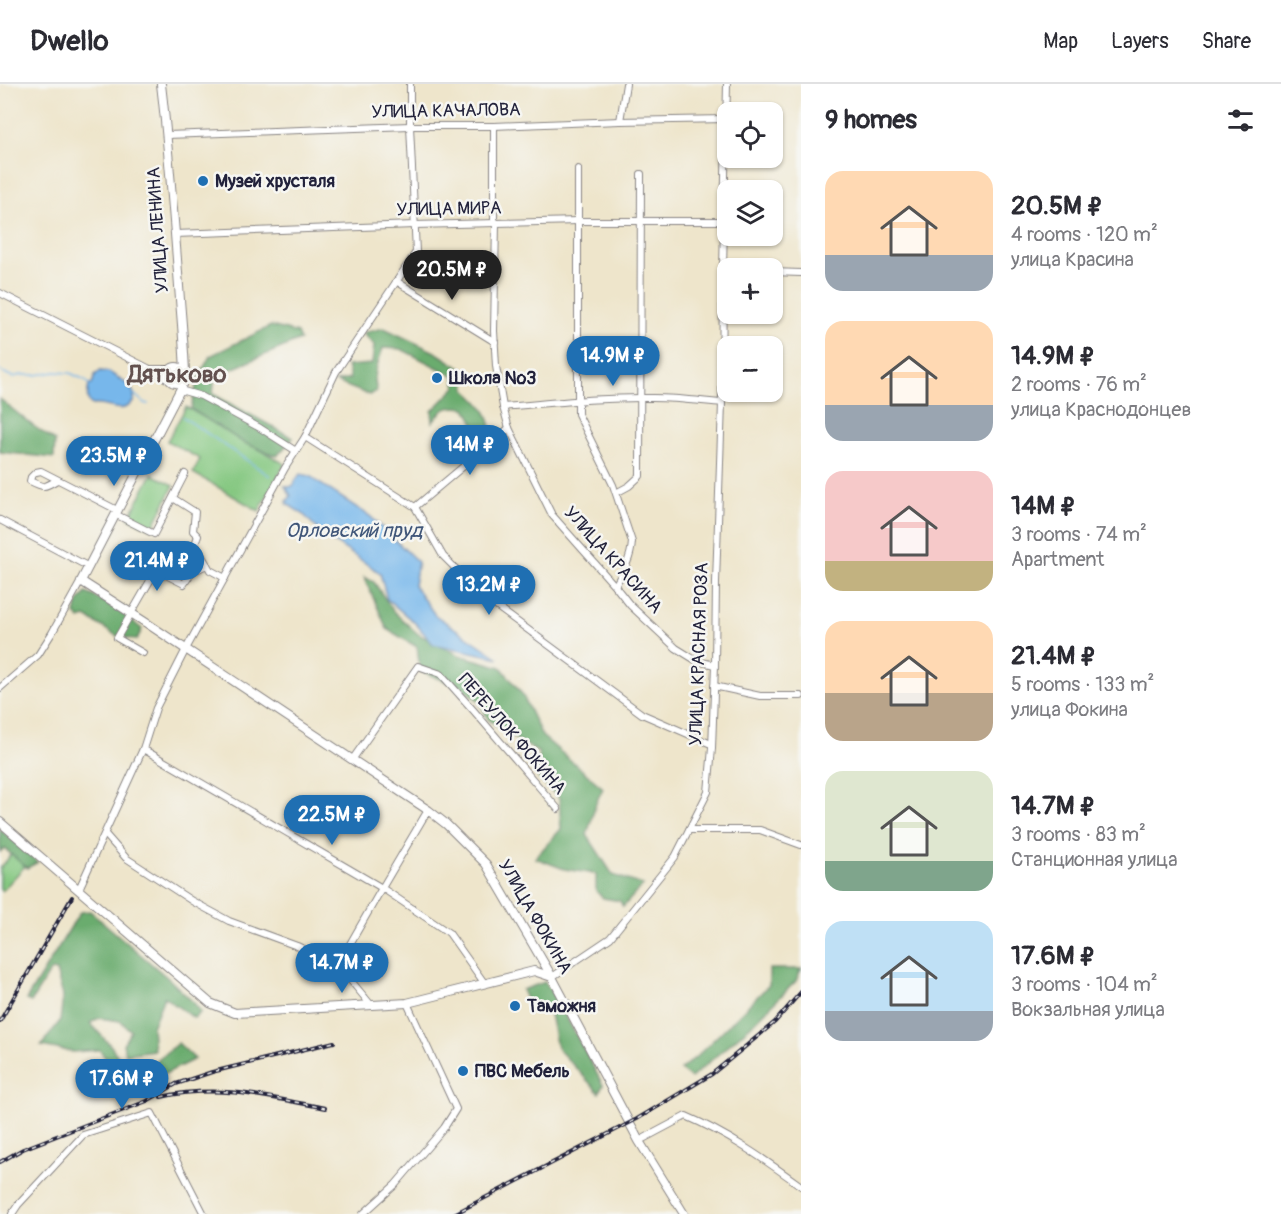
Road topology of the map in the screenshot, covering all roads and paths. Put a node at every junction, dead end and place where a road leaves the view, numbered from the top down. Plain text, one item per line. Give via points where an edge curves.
1 (163, 84) edge
2 (410, 84) edge
3 (626, 84) edge
4 (727, 84) edge
5 (726, 102) edge
6 (717, 119) edge
7 (620, 121) junction
8 (410, 126) junction
9 (494, 126) junction
10 (167, 135) junction
11 (578, 169) dead end
12 (641, 174) dead end
13 (578, 221) junction
14 (641, 221) junction
15 (717, 221) edge
16 (496, 223) junction
17 (414, 225) junction
18 (175, 234) junction
19 (783, 272) edge
20 (801, 273) edge
21 (396, 281) junction
22 (0, 293) edge
23 (724, 324) edge
24 (495, 342) junction
25 (184, 343) junction
26 (148, 368) junction
27 (172, 368) junction
28 (184, 376) junction
29 (172, 382) junction
30 (180, 390) junction
31 (640, 398) junction
32 (577, 401) junction
33 (722, 403) junction
34 (172, 405) junction
35 (503, 407) junction
36 (509, 428) junction
37 (304, 437) junction
38 (296, 451) junction
39 (185, 474) dead end
40 (57, 480) dead end
41 (616, 493) junction
42 (173, 498) junction
43 (415, 507) junction
44 (116, 512) junction
45 (0, 520) edge
46 (207, 565) junction
47 (89, 567) junction
48 (225, 578) junction
49 (81, 581) junction
50 (615, 586) junction
51 (131, 612) junction
52 (186, 649) junction
53 (143, 653) dead end
54 (715, 665) junction
55 (714, 686) junction
56 (0, 688) edge
57 (801, 696) edge
58 (711, 744) junction
59 (143, 749) junction
60 (352, 760) junction
61 (558, 809) dead end
62 (428, 810) junction
63 (0, 822) edge
64 (689, 830) junction
65 (105, 834) junction
66 (801, 845) edge
67 (382, 888) junction
68 (79, 889) junction
69 (338, 966) junction
70 (552, 977) junction
71 (485, 984) junction
72 (406, 1003) junction
73 (371, 1005) junction
74 (639, 1141) junction
75 (801, 1186) edge
76 (12, 1214) edge
77 (204, 1214) edge
78 (363, 1214) edge
79 (684, 1214) edge

1 - 10 main road, УЛИЦА ЛЕНИНА
2 - 8 street
3 - 7 street
4 - 5 street, УЛИЦА КРАСНАЯ РОЗА
6 - 7 street, УЛИЦА КАЧАЛОВА
7 - 9 street, УЛИЦА КАЧАЛОВА
8 - 9 street, УЛИЦА КАЧАЛОВА
8 - 10 street, УЛИЦА КАЧАЛОВА
8 - 17 street
9 - 16 street, УЛИЦА КРАСИНА
10 - 18 main road, УЛИЦА ЛЕНИНА
11 - 13 street
12 - 14 street
13 - 14 street, УЛИЦА МИРА
13 - 16 street, УЛИЦА МИРА
13 - 32 street
14 - 15 street, УЛИЦА МИРА
14 - 31 street
16 - 17 street, УЛИЦА МИРА
16 - 24 street, УЛИЦА КРАСИНА
17 - 18 street, УЛИЦА МИРА
17 - 21 street via 416,252
18 - 25 main road, УЛИЦА ЛЕНИНА
19 - 20 street
21 - 24 street
21 - 37 street via 336,372
22 - 26 street
23 - 33 street, УЛИЦА КРАСНАЯ РОЗА
24 - 35 street, УЛИЦА КРАСИНА
25 - 27 main road
25 - 28 main road, УЛИЦА ЛЕНИНА
26 - 27 street
26 - 29 street
27 - 28 main road via 180,367
27 - 29 main road via 168,376
28 - 29 main road via 177,383
28 - 30 main road, УЛИЦА ЛЕНИНА
29 - 34 main road
30 - 34 main road, УЛИЦА ЛЕНИНА
30 - 38 street via 201,396
31 - 32 street
31 - 33 street
31 - 41 street via 640,476
32 - 35 street
32 - 41 street via 578,414
33 - 54 street, УЛИЦА КРАСНАЯ РОЗА
34 - 44 main road, УЛИЦА ЛЕНИНА
35 - 36 street, УЛИЦА КРАСИНА
36 - 43 street
36 - 50 street, УЛИЦА КРАСИНА via 552,515
37 - 38 street
37 - 43 street
38 - 48 street
39 - 42 street
40 - 44 street
41 - 50 street via 632,552
42 - 44 street via 154,534
42 - 46 street via 195,512 195,544
43 - 58 street via 443,556 484,598 642,714
44 - 47 main road, УЛИЦА ЛЕНИНА
45 - 47 street
46 - 48 street
46 - 51 street via 192,572 183,584 166,575 151,579
47 - 49 main road, УЛИЦА ЛЕНИНА
48 - 52 street
49 - 51 main road, УЛИЦА ФОКИНА
49 - 56 street, УЛИЦА ЛЕНИНА via 38,655
50 - 54 street, УЛИЦА КРАСИНА via 676,648 697,661
51 - 52 main road, УЛИЦА ФОКИНА
51 - 53 street via 117,638
52 - 59 street via 156,708
52 - 60 main road, УЛИЦА ФОКИНА
54 - 55 street, УЛИЦА КРАСНАЯ РОЗА
55 - 57 street via 760,696
55 - 58 street, УЛИЦА КРАСНАЯ РОЗА
58 - 64 street, УЛИЦА КРАСНАЯ РОЗА via 708,792
59 - 65 street
59 - 67 street
60 - 61 street, ПЕРЕУЛОК ФОКИНА via 418,666 441,674
60 - 62 main road, УЛИЦА ФОКИНА
62 - 67 street
62 - 70 main road, УЛИЦА ФОКИНА via 486,864
63 - 68 street
64 - 66 street via 760,830
64 - 70 street, УЛИЦА КРАСНАЯ РОЗА via 675,857 610,938
65 - 68 street
65 - 69 street via 126,858 192,901 229,921
67 - 69 street
67 - 71 street via 449,933
68 - 73 street via 210,1003 235,1013
69 - 73 street
70 - 71 street via 534,972
70 - 74 main road, УЛИЦА ФОКИНА
71 - 72 street
72 - 73 street
72 - 78 street via 456,1109 395,1185
74 - 75 street via 686,1116 738,1143
74 - 79 main road, УЛИЦА ФОКИНА
76 - 77 street via 83,1135 152,1113

